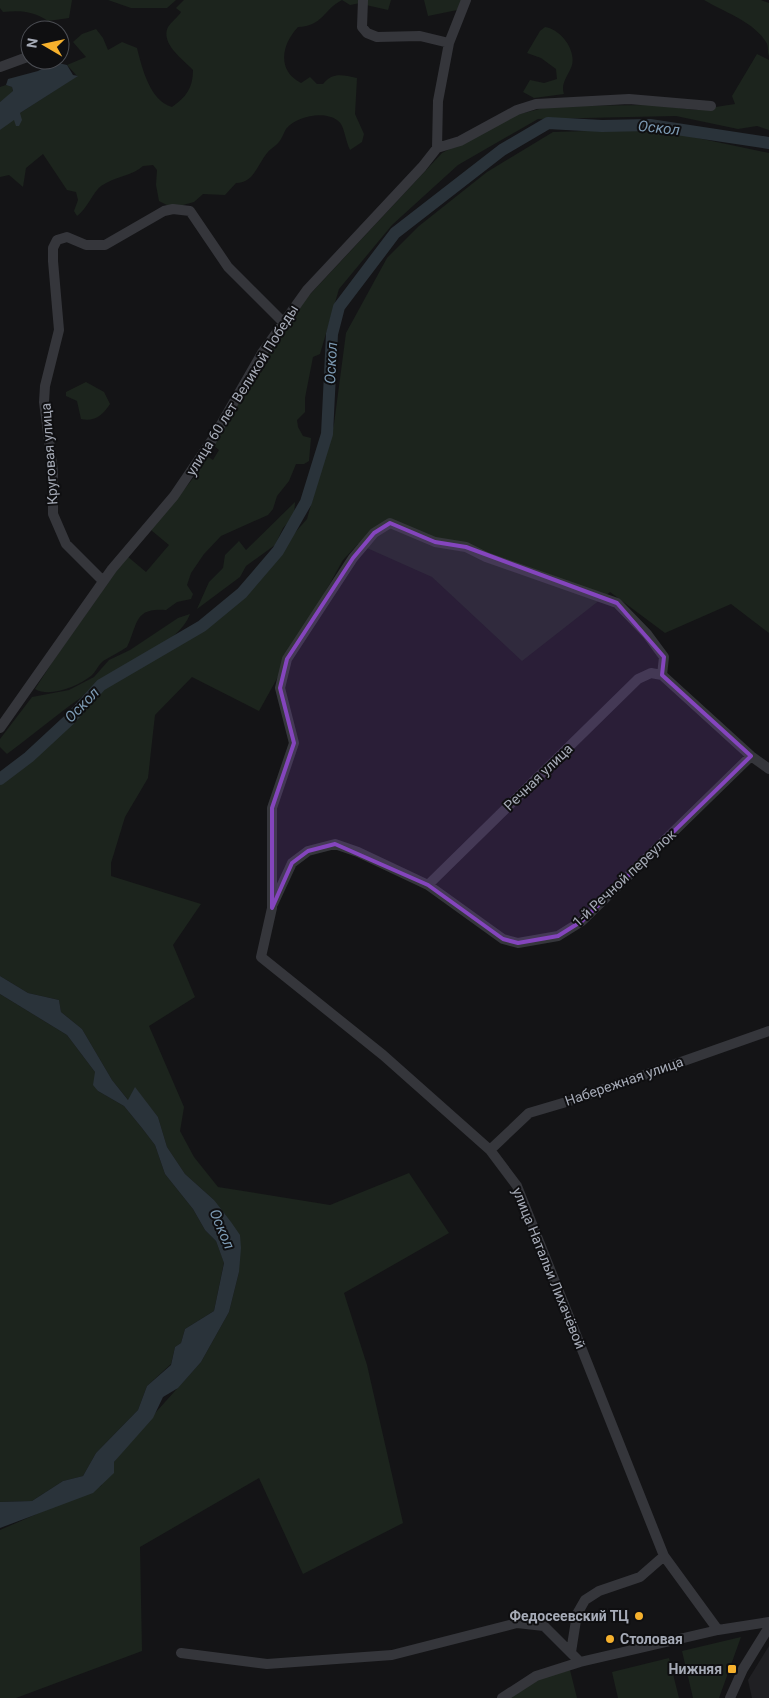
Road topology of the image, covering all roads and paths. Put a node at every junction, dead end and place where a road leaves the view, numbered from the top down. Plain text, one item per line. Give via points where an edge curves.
1 (363, 0) edge
2 (466, 0) edge
3 (448, 43) junction
4 (20, 60) edge
5 (0, 67) edge
6 (711, 106) dead end
7 (437, 148) junction
8 (283, 322) junction
9 (103, 581) junction
10 (662, 675) junction
11 (0, 728) edge
12 (751, 756) junction
13 (769, 769) edge
14 (428, 885) junction
15 (272, 908) junction
16 (769, 1031) edge
17 (490, 1150) junction
18 (664, 1556) junction
19 (769, 1622) edge
20 (769, 1627) edge
21 (718, 1630) junction
22 (571, 1652) junction
23 (181, 1653) dead end
24 (580, 1662) junction
25 (502, 1698) edge
26 (730, 1698) edge

1 - 3 street via 362,27 367,33 377,37 420,36
2 - 3 street
3 - 7 street via 438,101
4 - 5 street
6 - 7 street via 629,98 536,104 517,110 460,141
7 - 8 street, улица 60 лет Великой Победы via 307,290
8 - 9 street, улица 60 лет Великой Победы via 174,496
8 - 9 street, Круговая улица via 228,267 190,211 164,211 105,245 86,245 67,237 56,240 53,261 59,330 44,402 52,463 53,514 66,544
9 - 11 street, улица 60 лет Великой Победы
10 - 12 street
10 - 14 street, Речная улица via 651,673 638,679
10 - 15 street via 664,657 617,603 466,547 435,542 390,523 374,533 353,558 287,659 280,688 294,743 272,808
12 - 13 street
12 - 14 street, 1-й Речной переулок via 582,921 558,936 518,943 503,939
14 - 15 street, 1-й Речной переулок via 335,844 308,851 292,863
15 - 17 street, улица Натальи Лихачёвой via 261,957 383,1055
16 - 17 street, Набережная улица via 529,1113
17 - 18 street, улица Натальи Лихачёвой via 517,1186
18 - 21 street, улица Натальи Лихачёвой
18 - 22 street via 640,1577 599,1591 585,1600 577,1614
19 - 21 street
20 - 26 street via 743,1669
21 - 24 street
22 - 23 street via 544,1626 517,1623 392,1655 267,1664
22 - 24 street
24 - 25 street via 536,1676

